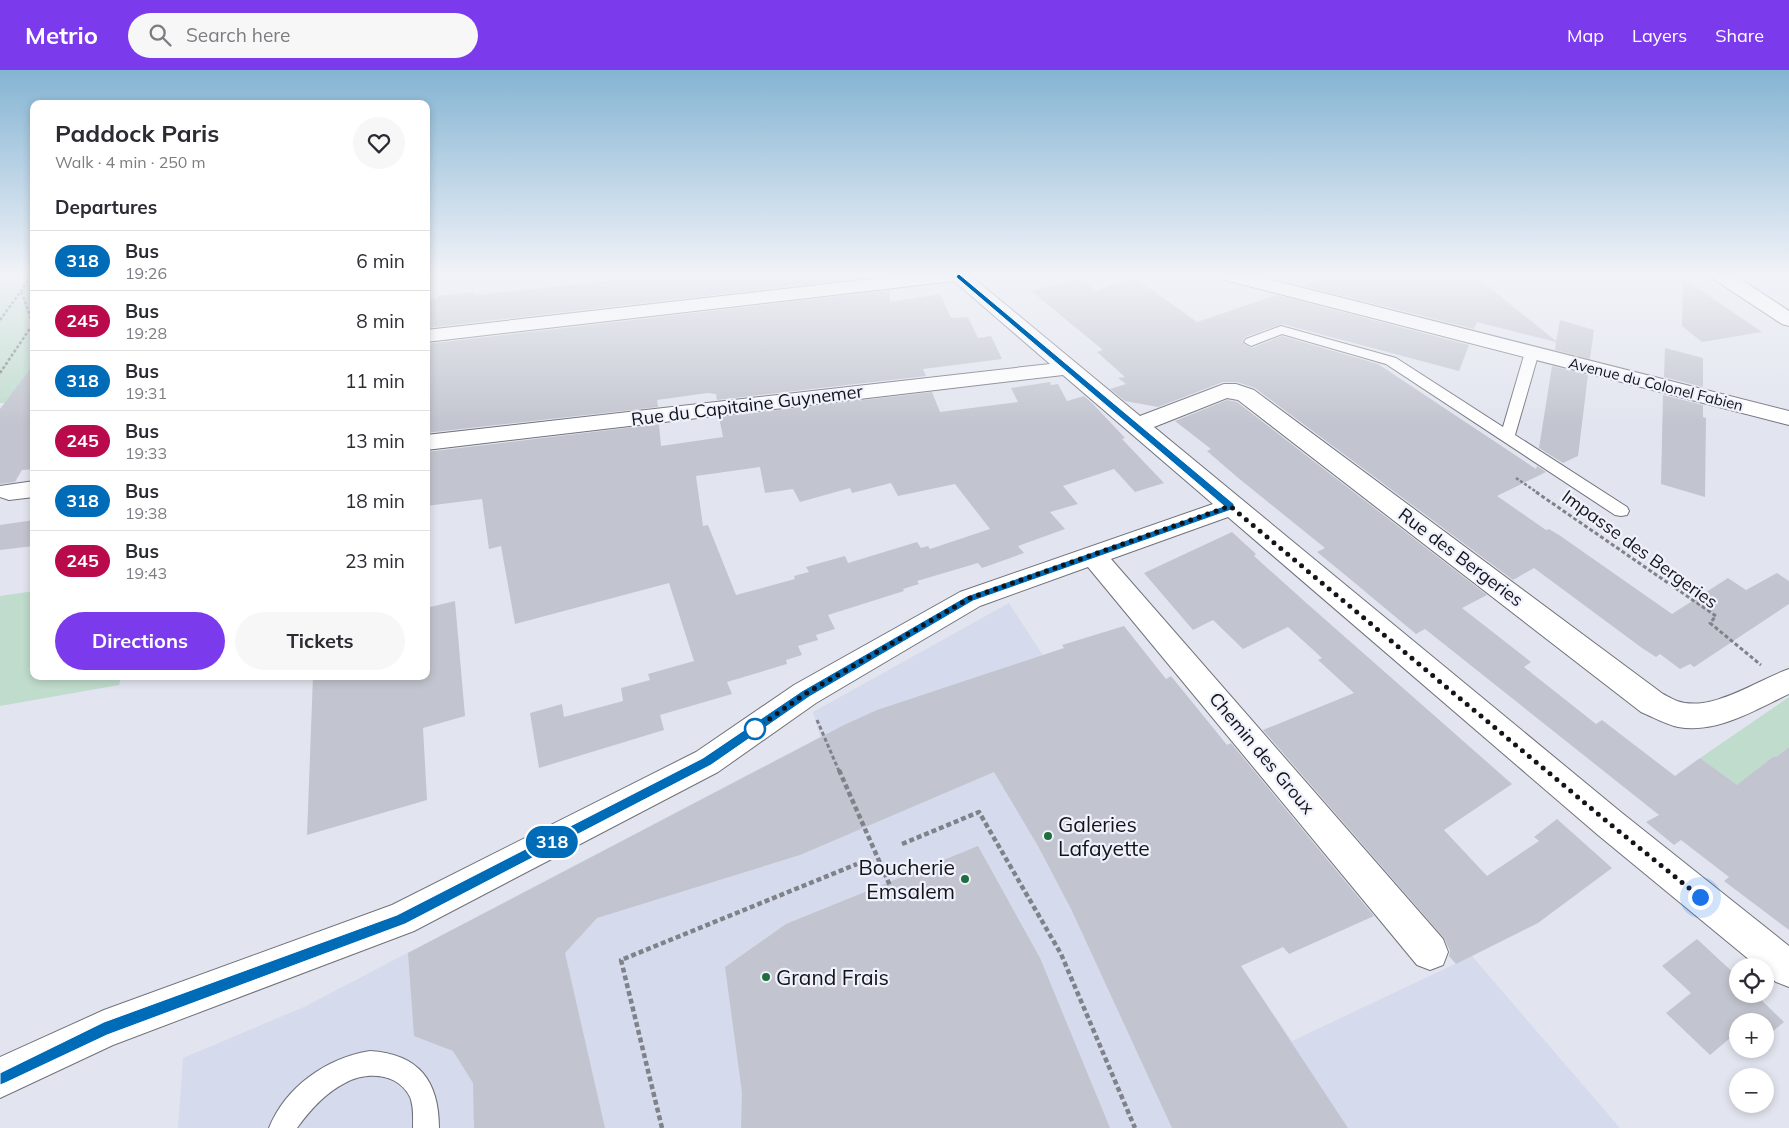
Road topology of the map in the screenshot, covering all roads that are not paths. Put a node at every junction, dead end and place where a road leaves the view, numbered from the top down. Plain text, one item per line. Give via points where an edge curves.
1 (519, 325) edge
2 (1017, 325) edge
3 (1427, 325) edge
4 (430, 336) edge
5 (1251, 342) dead end
6 (1532, 352) junction
7 (1068, 368) junction
8 (1789, 418) edge
9 (1136, 426) junction
10 (1507, 437) junction
11 (430, 443) edge
12 (30, 489) edge
13 (9, 492) dead end
14 (1230, 506) junction
15 (1622, 511) dead end
16 (1093, 555) junction
17 (1786, 682) edge
18 (1430, 952) dead end
19 (1789, 969) edge
20 (0, 1078) edge
21 (282, 1128) edge
22 (426, 1128) edge

1 - 4 street
2 - 7 street
3 - 6 street, Avenue du Colonel Fabien
5 - 10 lane via 1281,330 1391,361
6 - 8 street, Avenue du Colonel Fabien
6 - 10 lane
7 - 9 street
7 - 11 street, Rue du Capitaine Guynemer
9 - 14 street
9 - 17 street, Rue des Bergeries via 1212,395 1224,392 1246,395 1652,702 1675,714 1698,716 1723,711
10 - 15 lane
12 - 13 street
14 - 16 street
14 - 19 street via 1610,824
16 - 18 street, Chemin des Groux
16 - 20 street via 970,598 805,694 707,762 401,920 104,1029
21 - 22 lane via 312,1090 338,1073 364,1064 389,1065 409,1074 423,1091 428,1115

